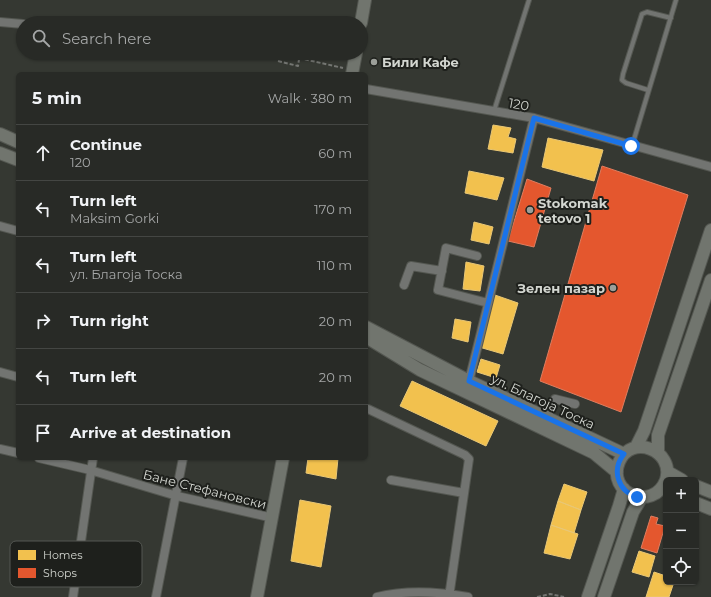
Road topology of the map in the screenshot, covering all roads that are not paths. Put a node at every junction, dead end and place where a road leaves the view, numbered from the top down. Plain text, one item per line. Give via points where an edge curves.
1 (365, 0) edge
2 (529, 0) edge
3 (676, 0) edge
4 (362, 16) edge
5 (670, 18) junction
6 (0, 22) edge
7 (16, 23) edge
8 (352, 60) edge
9 (347, 71) edge
10 (368, 89) edge
11 (648, 90) junction
12 (494, 111) junction
13 (534, 118) junction
14 (0, 134) edge
15 (16, 141) edge
16 (631, 146) junction
17 (0, 152) edge
18 (16, 159) edge
19 (711, 167) edge
20 (0, 226) edge
21 (16, 230) edge
22 (711, 230) edge
23 (477, 256) dead end
24 (442, 271) junction
25 (711, 280) edge
26 (404, 285) dead end
27 (488, 303) junction
28 (368, 328) edge
29 (368, 338) edge
30 (0, 372) edge
31 (16, 376) edge
32 (469, 381) junction
33 (576, 404) dead end
34 (368, 409) dead end
35 (547, 418) junction
36 (636, 448) junction
37 (0, 449) edge
38 (658, 452) junction
39 (16, 453) edge
40 (624, 454) junction
41 (48, 460) edge
42 (92, 460) edge
43 (183, 460) edge
44 (283, 460) edge
45 (90, 470) junction
46 (617, 472) junction
47 (665, 477) edge
48 (391, 480) dead end
49 (663, 485) edge
50 (699, 487) edge
51 (624, 489) junction
52 (711, 492) edge
53 (464, 493) junction
54 (176, 496) junction
55 (642, 497) junction
56 (699, 504) edge
57 (711, 509) edge
58 (273, 518) junction
59 (80, 541) edge
60 (74, 587) edge
61 (449, 595) edge
62 (73, 597) edge
63 (156, 597) edge
64 (257, 597) edge
65 (376, 597) edge
66 (468, 597) edge
67 (588, 597) edge
68 (604, 597) edge

1 - 4 main road
2 - 12 lane
3 - 5 lane
5 - 11 lane
5 - 11 lane via 647,12 642,14 623,74 622,80 626,84
6 - 7 street
8 - 9 main road
10 - 12 street, 120
11 - 16 lane
12 - 13 street, 120
13 - 16 street, 120
13 - 27 street
14 - 15 main road
16 - 19 street, 120
17 - 18 main road
20 - 21 street
22 - 36 main road via 644,431
23 - 24 street via 446,248
24 - 26 street via 411,266
24 - 27 street via 438,290
25 - 38 main road via 658,435
27 - 32 street
28 - 32 main road, ул. Благоја Тоска
29 - 46 main road via 420,370 594,453
30 - 31 street
32 - 35 main road, ул. Благоја Тоска
33 - 35 street via 555,399
34 - 53 street via 465,455 469,459 469,465
35 - 40 main road, ул. Благоја Тоска
36 - 38 main road via 647,447
36 - 40 main road
37 - 39 street
38 - 47 main road via 665,461
40 - 46 main road
41 - 45 street, Бане Стефановски
42 - 45 street
43 - 54 street
44 - 58 main road
45 - 54 street, Бане Стефановски
45 - 59 street
46 - 51 main road
48 - 53 street
49 - 55 main road via 652,495
50 - 52 main road
51 - 55 main road via 632,495
51 - 67 main road
53 - 61 street
54 - 58 street, Бане Стефановски
54 - 63 street
55 - 68 main road via 633,512
56 - 57 main road
58 - 64 main road
60 - 62 street
61 - 65 street via 410,594
61 - 66 street

